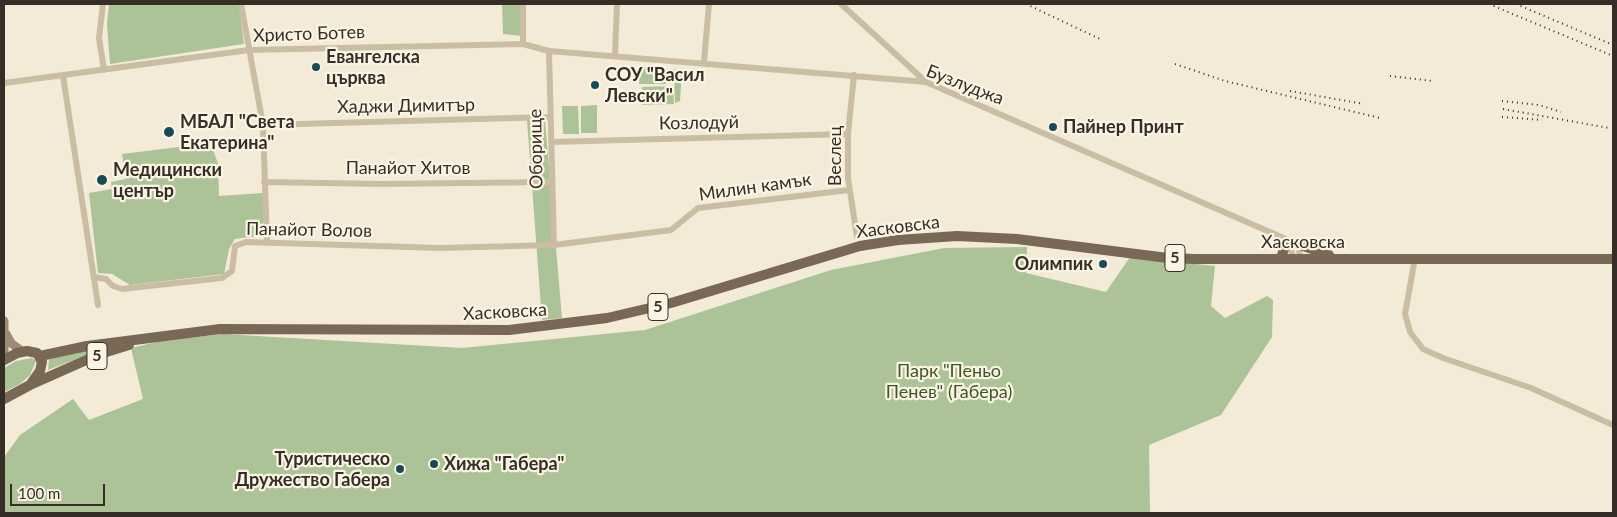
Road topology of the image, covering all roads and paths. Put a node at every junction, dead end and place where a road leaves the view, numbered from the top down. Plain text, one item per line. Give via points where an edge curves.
1 (103, 4) edge
2 (241, 4) edge
3 (523, 4) edge
4 (616, 4) edge
5 (709, 4) edge
6 (841, 4) edge
7 (523, 44) junction
8 (248, 50) junction
9 (549, 51) junction
10 (616, 55) junction
11 (704, 62) junction
12 (104, 70) junction
13 (854, 75) junction
14 (63, 76) junction
15 (926, 82) junction
16 (4, 83) edge
17 (550, 117) junction
18 (263, 125) junction
19 (848, 134) junction
20 (551, 142) junction
21 (264, 182) junction
22 (551, 182) junction
23 (849, 190) junction
24 (858, 237) dead end
25 (1286, 241) junction
26 (267, 243) junction
27 (554, 245) junction
28 (1281, 258) junction
29 (1296, 258) junction
30 (1347, 258) junction
31 (1415, 258) junction
32 (1613, 259) edge
33 (94, 277) junction
34 (98, 305) dead end
35 (4, 322) edge
36 (5, 333) junction
37 (167, 335) junction
38 (23, 352) junction
39 (40, 356) junction
40 (4, 358) edge
41 (30, 384) junction
42 (5, 399) edge
43 (1613, 425) edge

1 - 12 street via 99,38
2 - 8 street
3 - 7 street
4 - 10 street
5 - 11 street
6 - 15 street
7 - 8 street, Христо Ботев
7 - 9 street, Христо Ботев
8 - 12 street, Христо Ботев
8 - 18 street
9 - 10 street, Христо Ботев
9 - 17 street, Оборище
10 - 11 street, Бузлуджа
11 - 13 street, Бузлуджа
12 - 14 street, Христо Ботев
13 - 15 street, Бузлуджа
13 - 19 street, Веслец
14 - 16 street, Христо Ботев
14 - 33 street
15 - 25 street, Бузлуджа
17 - 18 street, Хаджи Димитър
17 - 20 street, Оборище
18 - 21 street
19 - 20 street, Козлодуй
19 - 23 street, Веслец
20 - 22 street, Оборище
21 - 22 street, Панайот Хитов
21 - 26 street
22 - 27 street, Оборище
23 - 24 street, Веслец
23 - 27 street, Милин камък via 698,208 671,230
25 - 28 main road
25 - 29 street
25 - 30 main road
26 - 27 street, Панайот Волов via 441,248
26 - 33 street, Панайот Волов via 246,242 235,246 232,271 222,278 122,289 106,279
28 - 29 main road, Хасковска / 5
28 - 37 main road, Хасковска / 5 via 1168,258 957,236 898,240 846,250 638,312 560,325 450,331 248,328
29 - 30 main road, Хасковска / 5
30 - 31 main road, Хасковска / 5
31 - 32 main road, Хасковска / 5
31 - 43 street via 1405,314 1410,332 1422,349 1531,388
33 - 34 street
35 - 36 street
36 - 38 street via 11,343
36 - 40 street
37 - 39 main road, Хасковска / 5
37 - 41 main road, Хасковска / 5 via 100,354
38 - 39 main road, 5
38 - 40 main road
39 - 41 main road, 5 via 42,366
41 - 42 main road, 5

